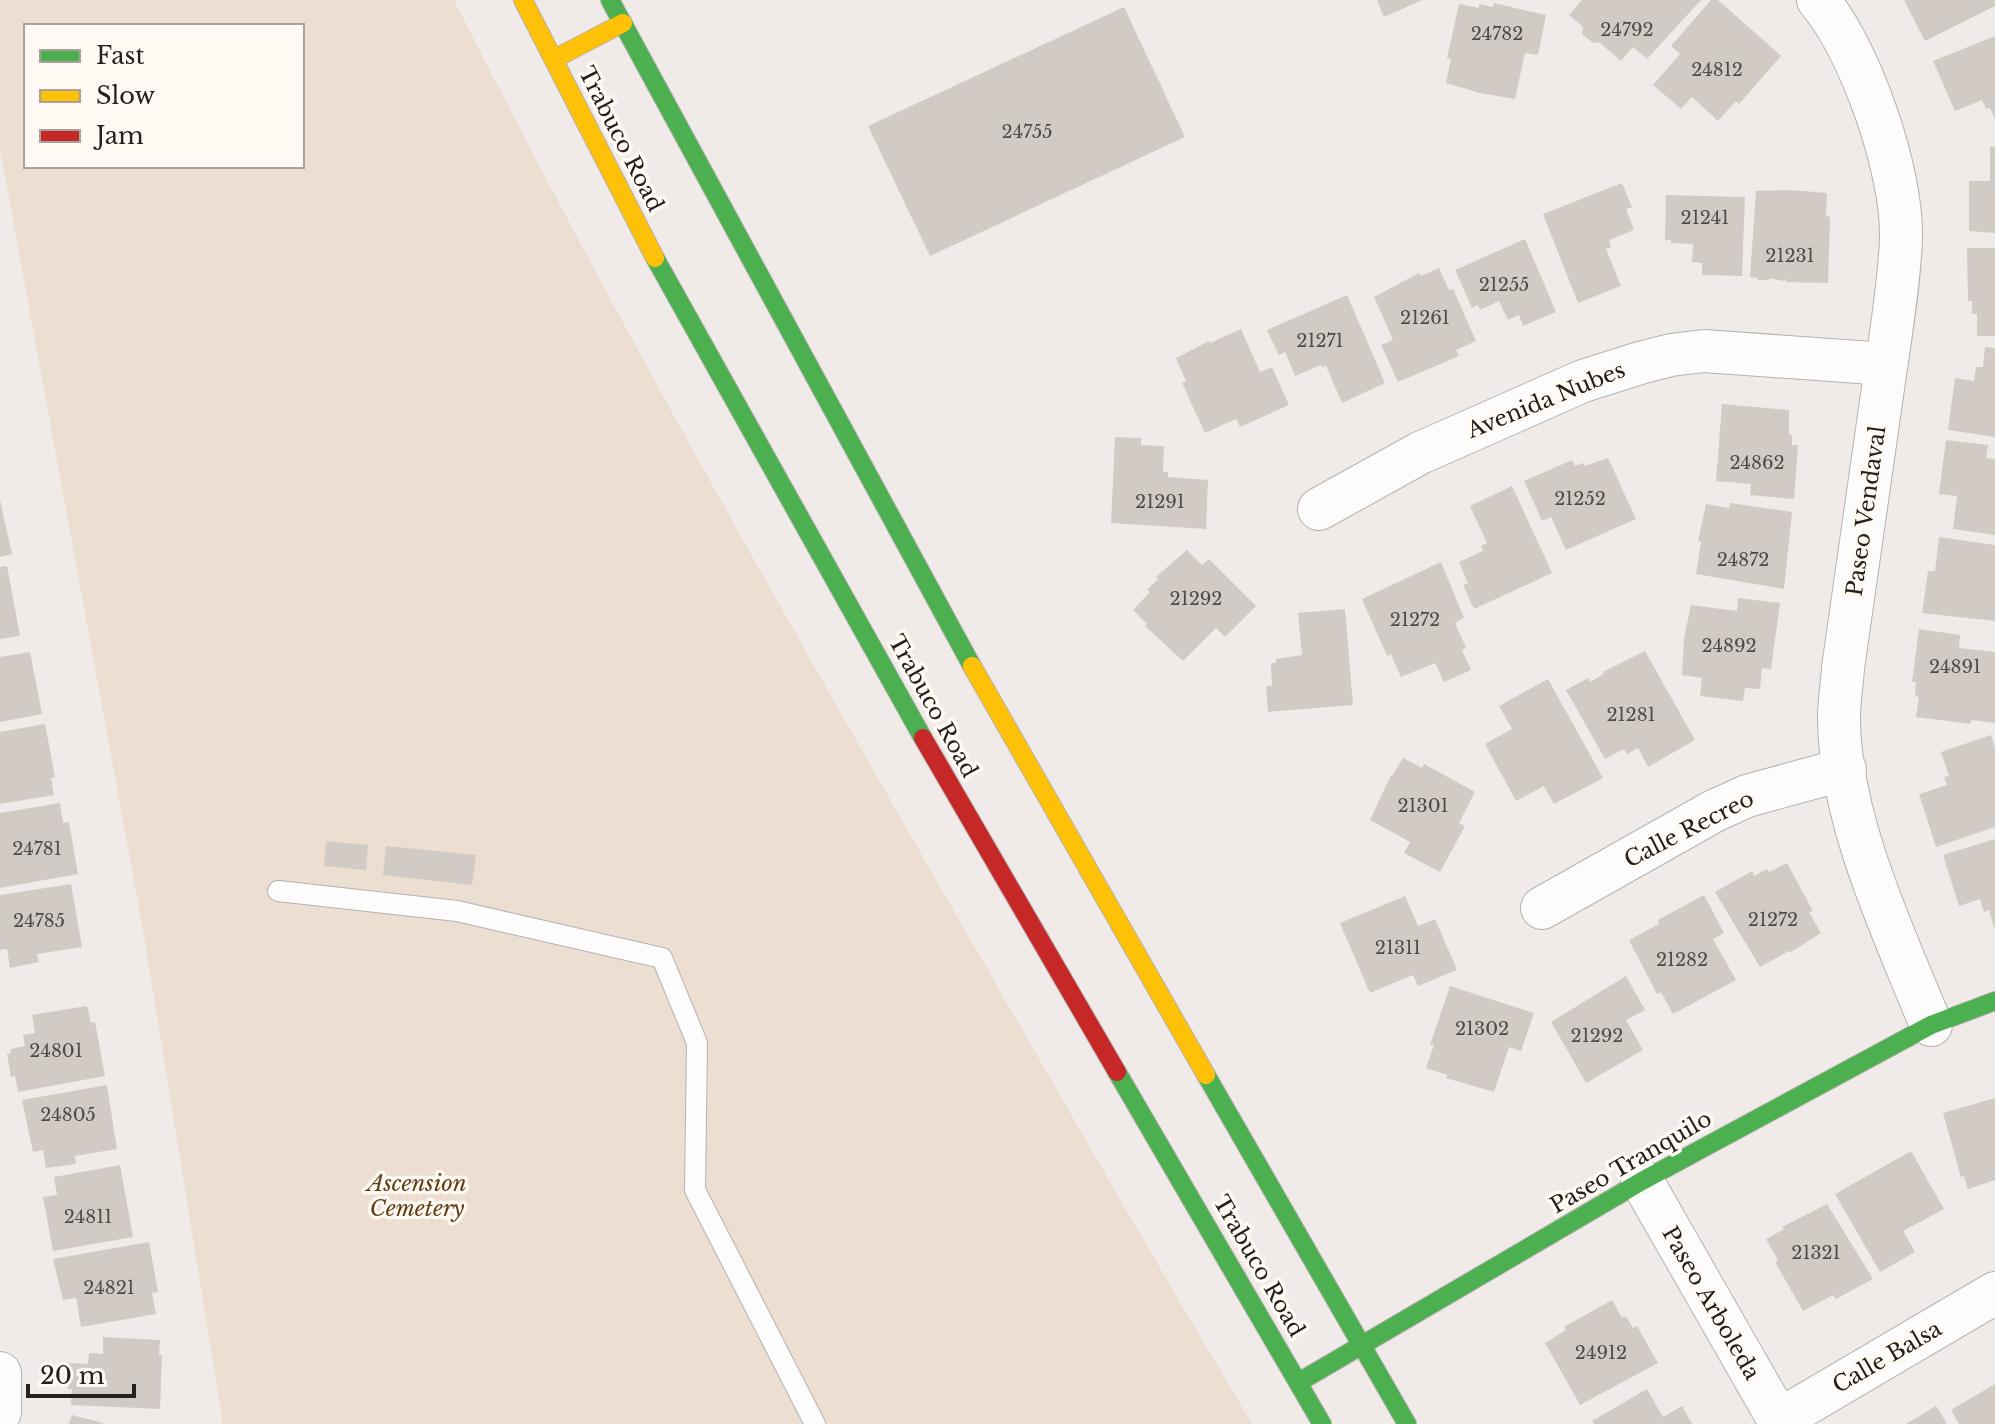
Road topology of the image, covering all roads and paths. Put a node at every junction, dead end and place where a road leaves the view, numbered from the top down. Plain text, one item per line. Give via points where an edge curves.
1 (523, 0) edge
2 (610, 0) edge
3 (1818, 0) edge
4 (623, 23) junction
5 (554, 59) junction
6 (1886, 364) junction
7 (1319, 509) dead end
8 (1845, 769) junction
9 (278, 891) dead end
10 (1542, 908) dead end
11 (1995, 1001) edge
12 (1931, 1025) junction
13 (1642, 1181) junction
14 (1995, 1293) edge
15 (1363, 1345) junction
16 (0, 1373) edge
17 (1299, 1382) junction
18 (0, 1412) edge
19 (1780, 1422) edge
20 (815, 1424) edge
21 (1322, 1424) edge
22 (1407, 1424) edge

1 - 5 main road, Trabuco Road
2 - 4 main road
3 - 6 street, Paseo Vendaval via 1862,74 1893,178 1901,237
4 - 5 main road
4 - 15 main road via 1013,741
5 - 17 main road, Trabuco Road via 662,271 938,765
6 - 7 street, Avenida Nubes via 1704,351 1671,355 1583,381 1420,453
6 - 8 street, Paseo Vendaval via 1843,668 1839,718
8 - 10 street, Calle Recreo via 1736,801
8 - 12 street, Paseo Vendaval via 1858,837
9 - 20 lane via 457,911 662,958 697,1043 695,1190
11 - 12 main road, Paseo Tranquilo
12 - 13 main road, Paseo Tranquilo
13 - 15 main road, Paseo Tranquilo
13 - 19 street, Paseo Arboleda
14 - 19 street, Calle Balsa
15 - 17 main road, Paseo Tranquilo
15 - 22 main road
16 - 18 street
17 - 21 main road, Trabuco Road

